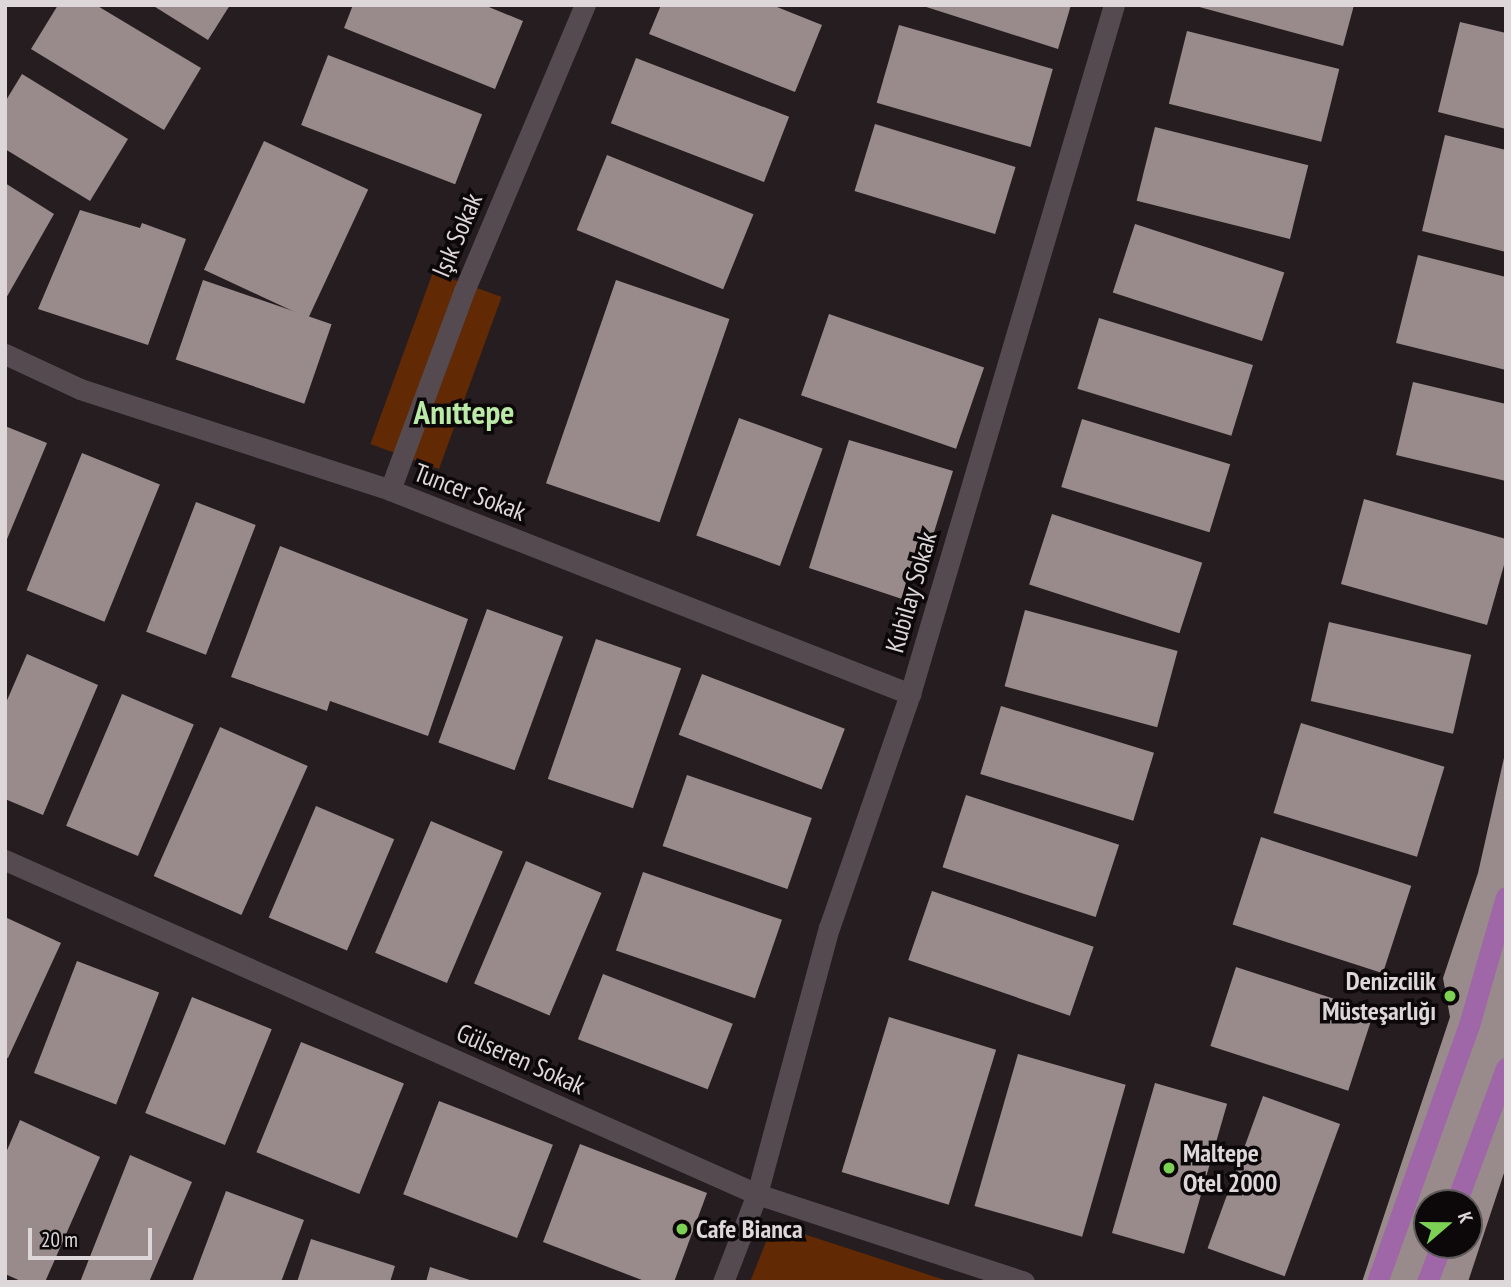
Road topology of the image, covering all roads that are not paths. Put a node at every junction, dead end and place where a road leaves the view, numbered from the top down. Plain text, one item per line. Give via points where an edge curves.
1 (584, 5) edge
2 (1114, 5) edge
3 (5, 354) edge
4 (390, 490) junction
5 (910, 694) junction
6 (5, 860) edge
7 (1506, 897) edge
8 (1506, 1068) edge
9 (1461, 1189) edge
10 (757, 1194) junction
11 (1436, 1259) edge
12 (723, 1282) edge
13 (1024, 1282) edge
14 (1377, 1282) edge
15 (1427, 1282) edge

1 - 4 street, Işık Sokak via 464,291
2 - 5 street, Kubilay Sokak
3 - 4 street, Tuncer Sokak via 80,389
4 - 5 street, Tuncer Sokak
5 - 10 street, Kubilay Sokak via 829,928
6 - 10 street, Gülseren Sokak
7 - 14 main road via 1469,1026
8 - 9 main road
10 - 12 street, Kubilay Sokak
10 - 13 street, Gülseren Sokak
11 - 15 main road

